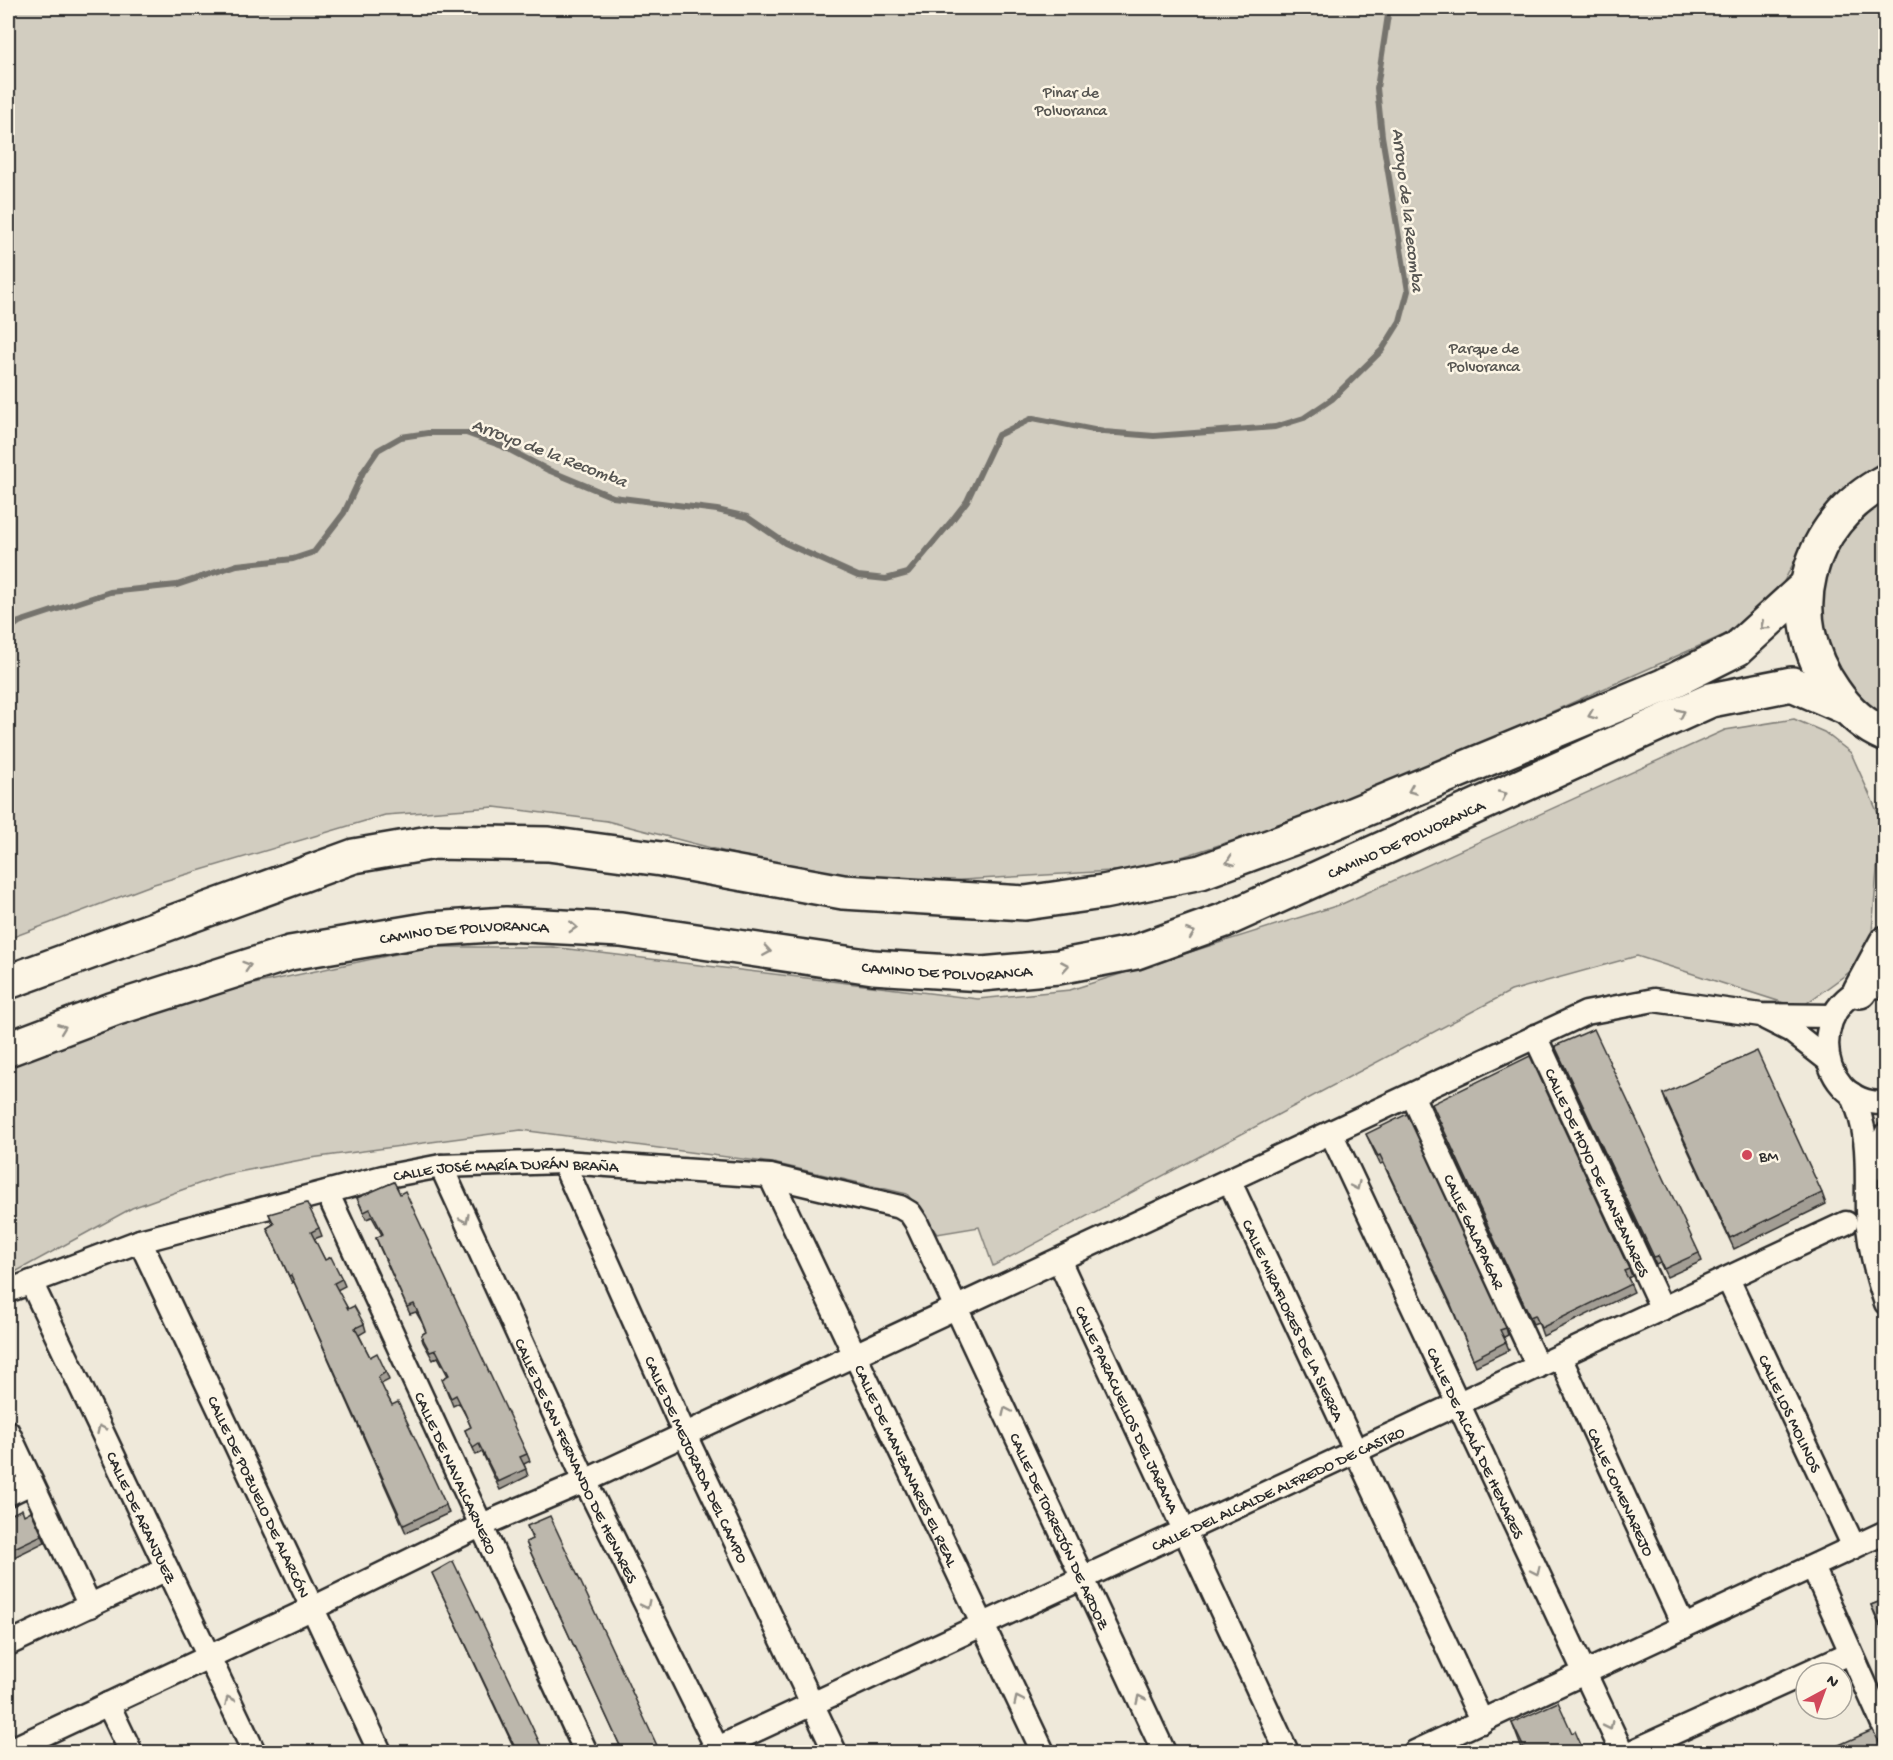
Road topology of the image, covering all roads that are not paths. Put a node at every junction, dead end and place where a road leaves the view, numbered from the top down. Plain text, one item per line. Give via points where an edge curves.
1 (1886, 481) edge
2 (1806, 586) junction
3 (1845, 707) junction
4 (1882, 737) edge
5 (354, 856) junction
6 (1886, 943) edge
7 (8, 965) edge
8 (8, 982) edge
9 (1873, 989) edge
10 (1761, 1016) junction
11 (1833, 1016) junction
12 (1534, 1036) junction
13 (8, 1049) edge
14 (1828, 1060) junction
15 (1852, 1094) junction
16 (1412, 1095) junction
17 (1886, 1103) edge
18 (1331, 1133) junction
19 (1886, 1134) edge
20 (563, 1162) junction
21 (441, 1166) junction
22 (770, 1176) junction
23 (1229, 1180) junction
24 (327, 1192) junction
25 (1868, 1198) junction
26 (1846, 1223) dead end
27 (140, 1241) junction
28 (1059, 1260) junction
29 (1728, 1279) junction
30 (31, 1281) junction
31 (8, 1291) edge
32 (1886, 1303) edge
33 (957, 1307) junction
34 (1662, 1310) junction
35 (855, 1355) junction
36 (1560, 1356) junction
37 (1538, 1367) junction
38 (1459, 1404) junction
39 (8, 1432) edge
40 (685, 1435) junction
41 (1355, 1452) junction
42 (585, 1481) junction
43 (32, 1483) junction
44 (8, 1494) edge
45 (482, 1525) junction
46 (1184, 1532) junction
47 (1886, 1532) edge
48 (1854, 1547) junction
49 (1813, 1567) junction
50 (167, 1569) junction
51 (1084, 1578) junction
52 (90, 1606) junction
53 (311, 1609) junction
54 (983, 1625) junction
55 (1684, 1627) junction
56 (8, 1644) edge
57 (1850, 1653) junction
58 (209, 1657) junction
59 (1585, 1674) junction
60 (108, 1704) junction
61 (813, 1706) junction
62 (1482, 1722) junction
63 (1886, 1731) edge
64 (8, 1751) edge
65 (715, 1751) edge
66 (132, 1752) edge
67 (254, 1752) edge
68 (380, 1752) edge
69 (586, 1752) edge
70 (836, 1752) edge
71 (1043, 1752) edge
72 (1164, 1752) edge
73 (1287, 1752) edge
74 (1415, 1752) edge
75 (1622, 1752) edge
76 (1631, 1752) edge

1 - 2 highway via 1866,491 1838,517 1817,549
2 - 3 highway via 1806,629 1816,661
2 -> 5 highway via 1737,649 1663,686 1320,828 1201,872 1103,892 1025,903 843,892 661,859 548,844 435,842
3 - 4 highway
13 -> 3 highway, CAMINO DE POLVORANCA via 114,1009 290,952 431,929 506,924 621,930 873,968 982,974 1058,967 1136,952 1225,920 1710,699 1792,684
5 - 7 highway via 287,861
5 - 8 highway
6 - 9 highway
9 - 11 street via 1844,1001
10 - 11 street
10 - 12 street via 1654,1000 1586,1013
10 - 14 street via 1791,1031
11 - 14 street via 1827,1030
12 - 16 street
12 - 34 street, CALLE DE HOYO DE MANZANARES
14 - 15 street via 1837,1079
15 - 17 street
15 - 25 street via 1864,1120
16 - 18 street
16 - 37 street, CALLE GALAPAGAR
18 - 23 street
18 -> 38 street, CALLE DE ALCALÁ DE HENARES
19 - 25 street via 1874,1159
20 - 21 street, CALLE JOSÉ MARÍA DURÁN BRAÑA
20 - 22 street, CALLE JOSÉ MARÍA DURÁN BRAÑA
20 - 40 street, CALLE DE MEJORADA DEL CAMPO
21 - 24 street, CALLE JOSÉ MARÍA DURÁN BRAÑA
21 -> 42 street, CALLE DE SAN FERNANDO DE HENARES
22 - 33 street, CALLE JOSÉ MARÍA DURÁN BRAÑA via 894,1204 905,1210 916,1222
22 - 35 street, CALLE DE MANZANARES EL REAL
23 - 28 street
23 - 41 street, CALLE MIRAFLORES DE LA SIERRA
24 - 27 street, CALLE JOSÉ MARÍA DURÁN BRAÑA
24 - 45 street, CALLE DE NAVALCARNERO
25 - 32 street via 1877,1278
26 - 29 street, CALLE DEL ALCALDE ALFREDO DE CASTRO
27 - 30 street, CALLE JOSÉ MARÍA DURÁN BRAÑA
27 - 53 street, CALLE DE POZUELO DE ALARCÓN
28 - 33 street
28 - 46 street, CALLE PARACUELLOS DEL JARAMA
29 - 34 street, CALLE DEL ALCALDE ALFREDO DE CASTRO
29 - 48 street, CALLE LOS MOLINOS
30 - 31 street, CALLE JOSÉ MARÍA DURÁN BRAÑA
50 -> 30 street, CALLE DE ARANJUEZ
33 - 35 street
51 -> 33 street, CALLE DE TORREJÓN DE ARDOZ
34 - 36 street, CALLE DEL ALCALDE ALFREDO DE CASTRO
35 - 40 street
35 - 54 street, CALLE DE MANZANARES EL REAL
36 - 37 street, CALLE DEL ALCALDE ALFREDO DE CASTRO
36 - 55 street, CALLE COMENAREJO
37 - 38 street, CALLE DEL ALCALDE ALFREDO DE CASTRO
38 - 41 street, CALLE DEL ALCALDE ALFREDO DE CASTRO
38 -> 59 street, CALLE DE ALCALÁ DE HENARES
39 - 43 street
40 - 42 street
40 - 61 street, CALLE DE MEJORADA DEL CAMPO
41 - 46 street, CALLE DEL ALCALDE ALFREDO DE CASTRO
41 - 62 street, CALLE MIRAFLORES DE LA SIERRA
42 - 45 street
42 -> 65 street, CALLE DE SAN FERNANDO DE HENARES
43 - 44 street
43 - 52 street
45 - 53 street
45 - 69 street, CALLE DE NAVALCARNERO
46 - 51 street, CALLE DEL ALCALDE ALFREDO DE CASTRO
46 - 73 street, CALLE PARACUELLOS DEL JARAMA
47 - 48 street
48 - 49 street
49 - 55 street
49 - 57 street
50 - 52 street
50 - 58 street, CALLE DE ARANJUEZ
51 - 54 street, CALLE DEL ALCALDE ALFREDO DE CASTRO
72 -> 51 street, CALLE DE TORREJÓN DE ARDOZ
52 - 56 street
53 - 58 street
53 - 68 street, CALLE DE POZUELO DE ALARCÓN
54 - 61 street, CALLE DEL ALCALDE ALFREDO DE CASTRO
71 -> 54 street, CALLE DE MANZANARES EL REAL
55 - 59 street
57 - 63 street
57 - 76 street
58 - 60 street
67 -> 58 street, CALLE DE ARANJUEZ
59 - 62 street
59 -> 75 street, CALLE DE ALCALÁ DE HENARES
60 - 64 street
60 - 66 street
61 - 65 street, CALLE DEL ALCALDE ALFREDO DE CASTRO
61 - 70 street, CALLE DE MEJORADA DEL CAMPO
62 - 74 street

